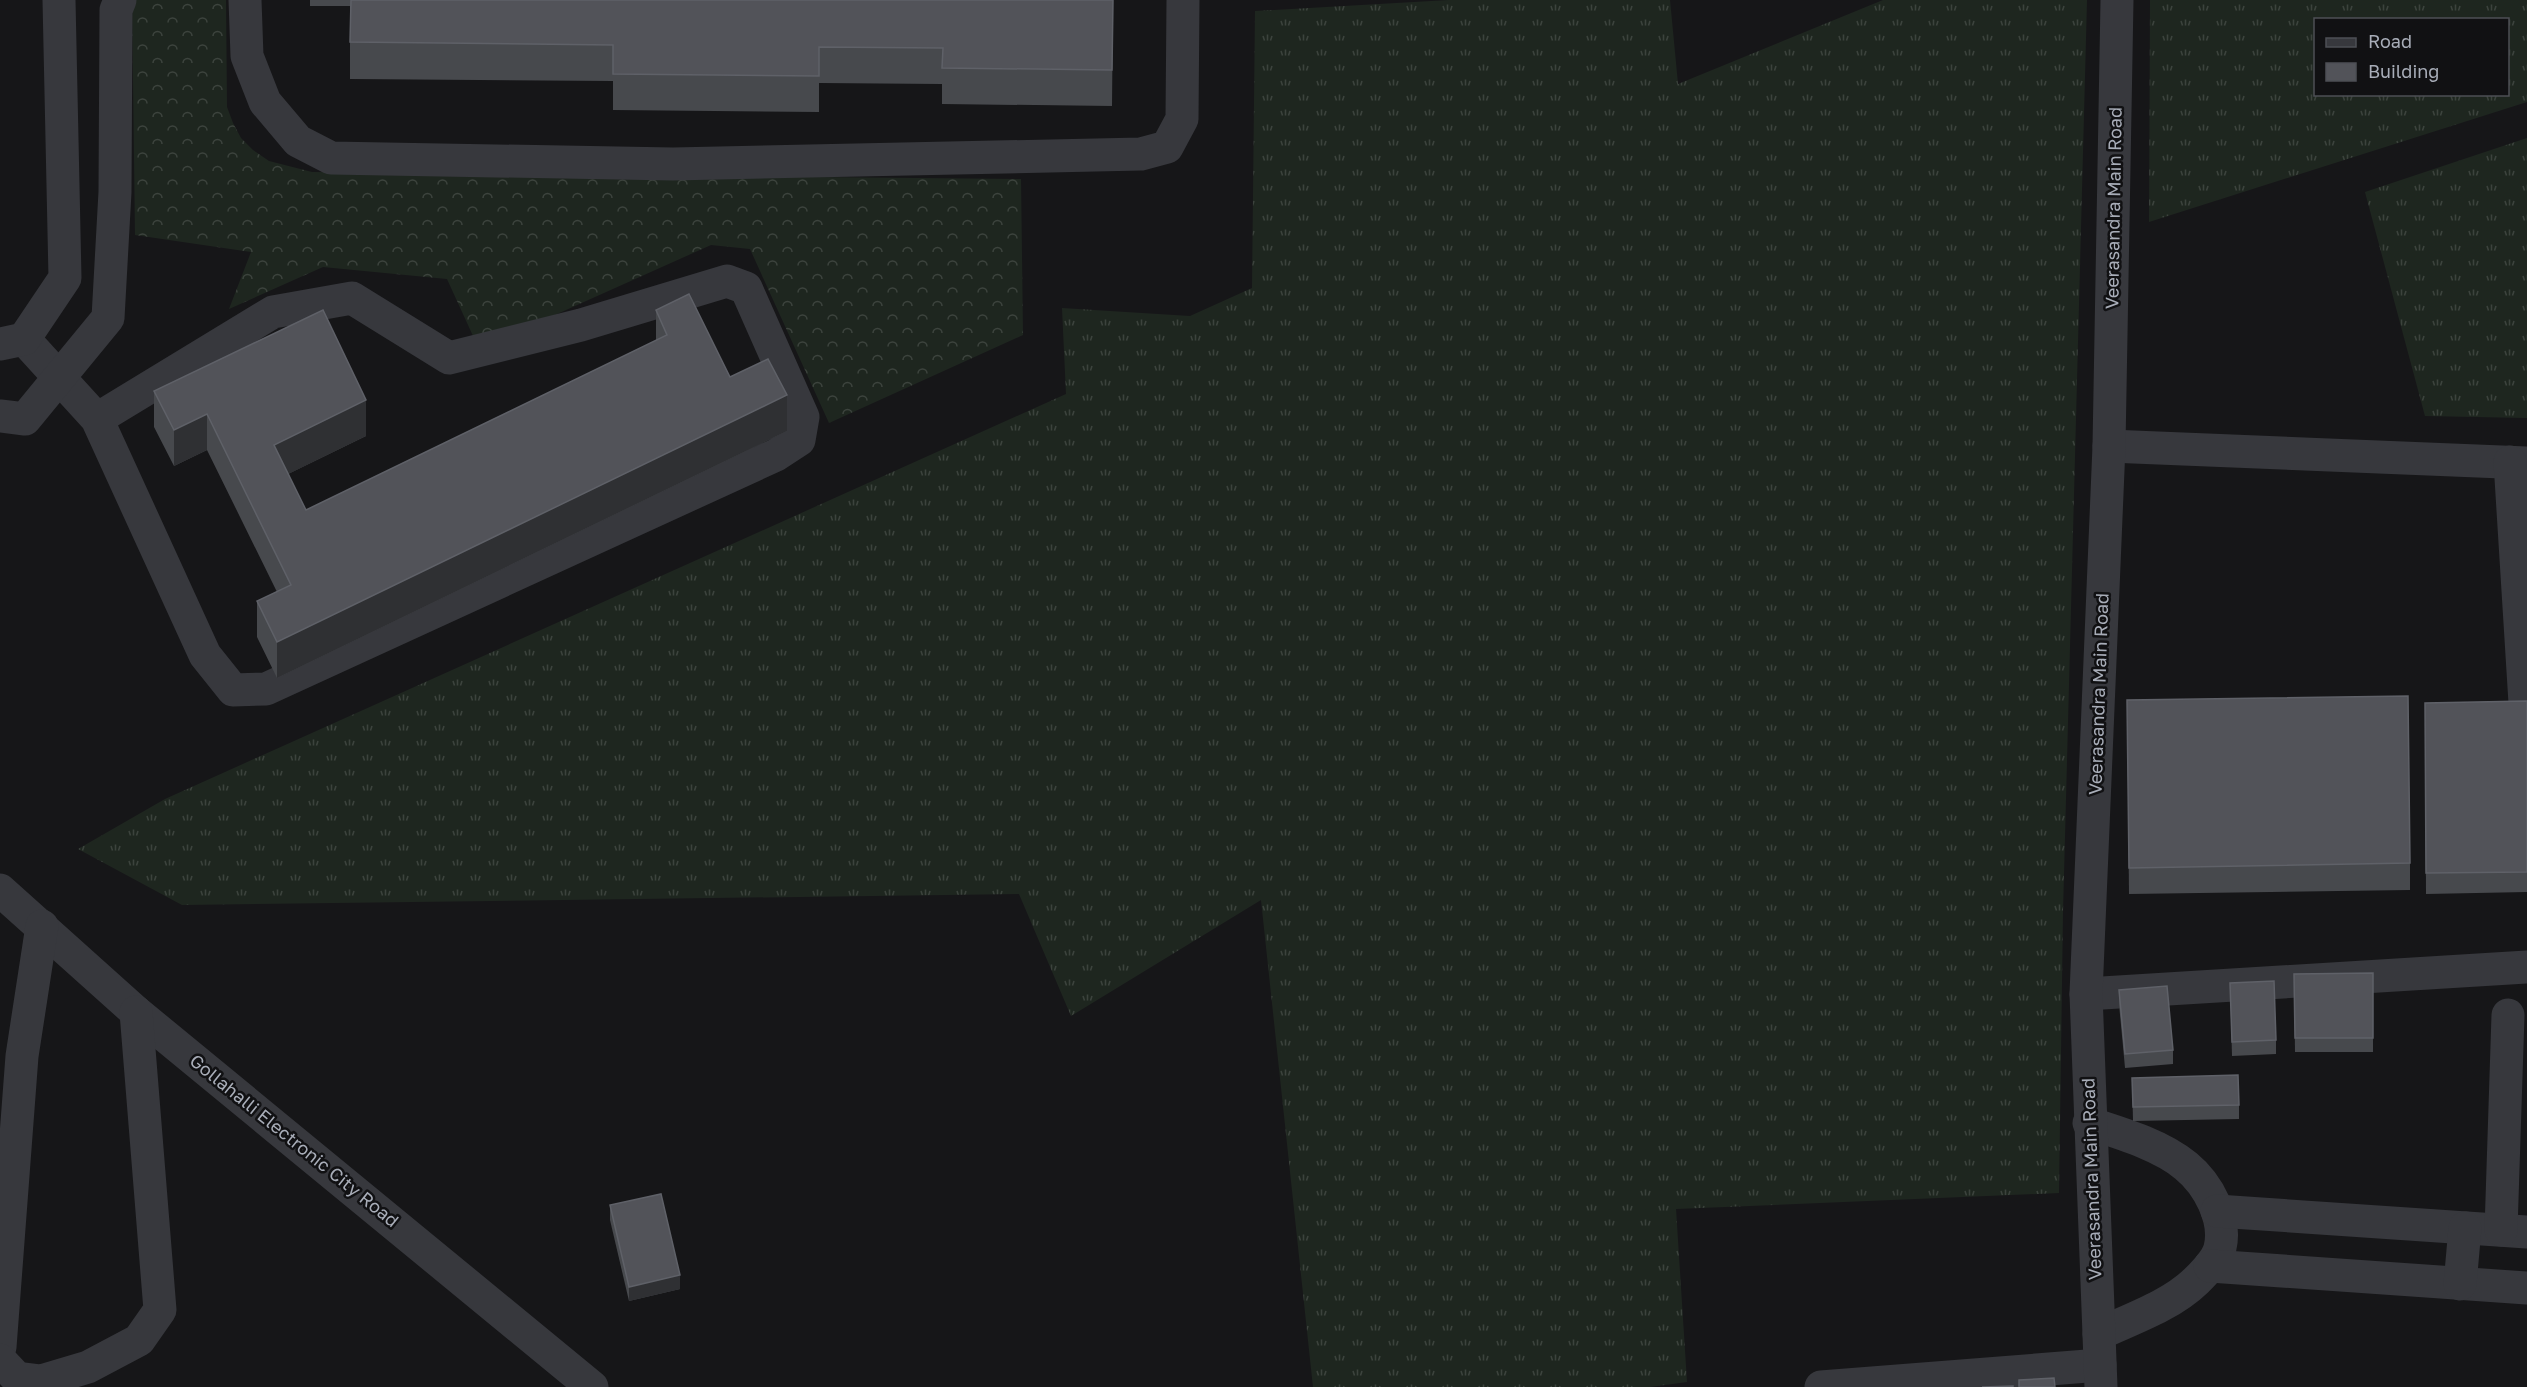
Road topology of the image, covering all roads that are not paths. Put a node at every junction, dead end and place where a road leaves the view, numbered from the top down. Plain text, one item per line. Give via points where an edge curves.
1 (59, 0) edge
2 (120, 0) edge
3 (244, 0) edge
4 (1183, 0) edge
5 (2117, 0) edge
6 (12, 341) edge
7 (59, 378) junction
8 (0, 416) edge
9 (97, 419) junction
10 (2109, 446) junction
11 (2518, 463) edge
12 (2525, 703) edge
13 (0, 890) edge
14 (42, 926) junction
15 (2527, 967) edge
16 (2086, 994) junction
17 (136, 1012) junction
18 (2508, 1015) dead end
19 (2089, 1123) junction
20 (2217, 1211) junction
21 (2465, 1228) junction
22 (2514, 1231) edge
23 (2210, 1266) junction
24 (2460, 1284) junction
25 (2527, 1288) edge
26 (0, 1347) edge
27 (0, 1360) edge
28 (2100, 1362) edge
29 (580, 1383) edge
30 (1821, 1387) edge

1 - 6 street via 65,278
2 - 7 street via 116,10 115,192 108,318
3 - 4 street via 247,56 265,102 298,141 332,158 673,164 1141,154 1167,147 1182,119
5 - 10 street, Veerasandra Main Road
6 - 7 street
7 - 8 street via 25,419
7 - 9 street
9 - 9 street via 205,655 233,690 266,688 776,455 799,440 803,417 746,288 727,281 581,326 448,358 352,298 273,312
10 - 11 street
10 - 16 street, Veerasandra Main Road
11 - 12 street
13 - 14 street, Gollahalli Electronic City Road
14 - 17 street, Gollahalli Electronic City Road
14 - 26 street via 22,1056
15 - 16 street
16 - 19 street, Veerasandra Main Road
17 - 27 street via 160,1310 139,1340 88,1366 41,1381 17,1378
17 - 29 street, Gollahalli Electronic City Road
18 - 22 street
19 - 20 street via 2141,1141 2186,1166
19 - 28 street, Veerasandra Main Road
20 - 21 street
20 - 23 street via 2220,1249
21 - 22 street
21 - 24 street
23 - 24 street
23 - 28 street via 2194,1283 2160,1305
24 - 25 street
28 - 30 street

